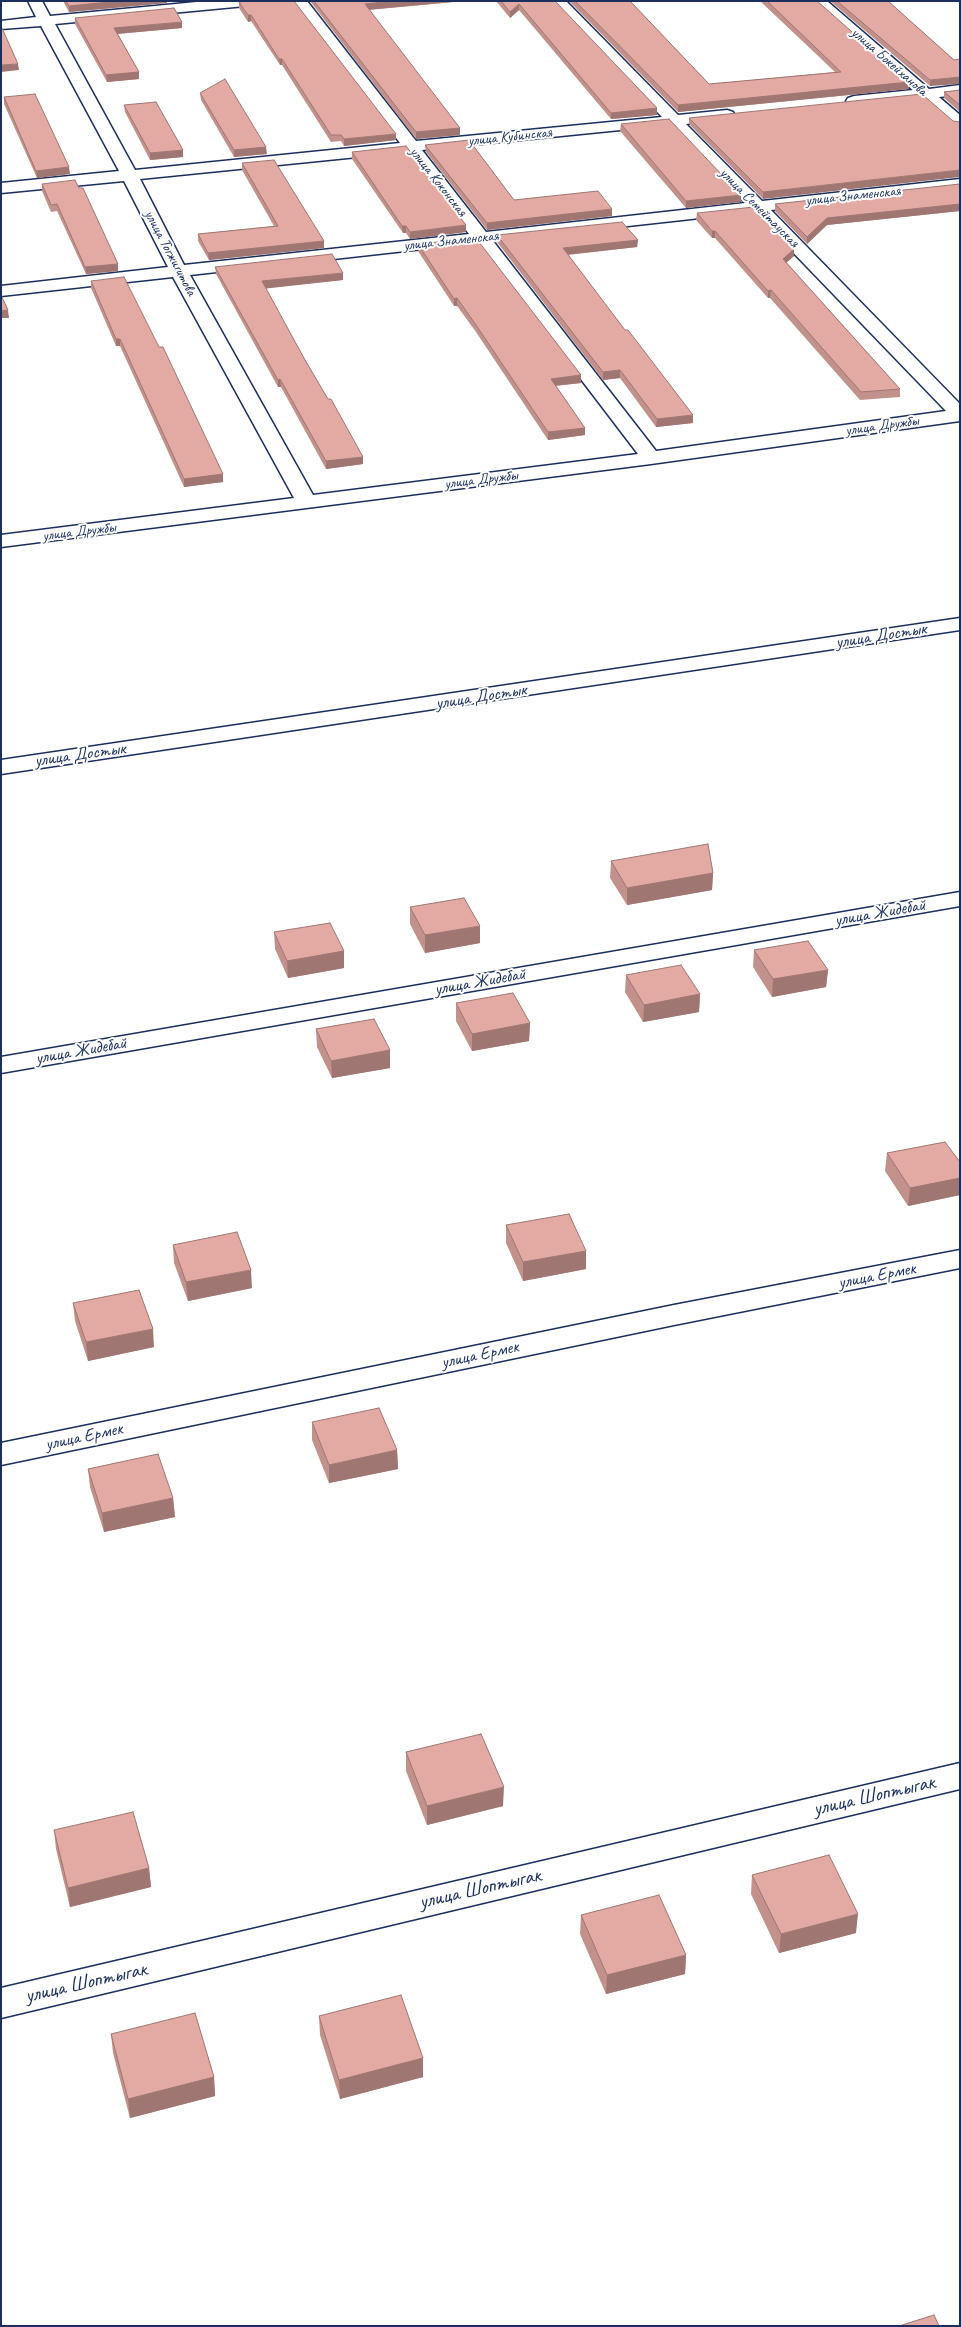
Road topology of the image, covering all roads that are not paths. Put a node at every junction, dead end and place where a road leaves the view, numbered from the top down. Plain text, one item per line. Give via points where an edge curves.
1 (35, 1) edge
2 (256, 1) edge
3 (299, 1) edge
4 (558, 1) edge
5 (818, 1) edge
6 (46, 21) junction
7 (1, 25) edge
8 (960, 90) edge
9 (926, 94) junction
10 (838, 103) edge
11 (740, 114) edge
12 (672, 121) junction
13 (960, 122) edge
14 (410, 148) junction
15 (130, 174) junction
16 (960, 184) edge
17 (1, 188) edge
18 (758, 206) junction
19 (480, 237) junction
20 (178, 270) junction
21 (1, 291) edge
22 (960, 415) edge
23 (651, 458) junction
24 (307, 502) junction
25 (1, 542) edge
26 (960, 624) edge
27 (1, 767) edge
28 (960, 899) edge
29 (1, 1065) edge
30 (960, 1259) edge
31 (1, 1454) edge
32 (960, 1776) edge
33 (1, 2004) edge

1 - 6 street, улица Тогжигитова
2 - 6 street
3 - 14 street, улица Коконская
4 - 12 street, улица Семейтауская
5 - 9 street, улица Бокейханова
6 - 7 street
6 - 15 street, улица Тогжигитова
8 - 9 street
9 - 10 street
9 - 13 street, улица Бокейханова
11 - 12 street, улица Кубинская
12 - 14 street, улица Кубинская
12 - 18 street, улица Семейтауская
14 - 15 street, улица Кубинская
14 - 19 street, улица Коконская
15 - 17 street, улица Кубинская
15 - 20 street, улица Тогжигитова
16 - 18 street, улица Знаменская
18 - 19 street, улица Знаменская
18 - 22 street, улица Семейтауская
19 - 20 street, улица Знаменская
19 - 23 street, улица Коконская
20 - 21 street, улица Знаменская
20 - 24 street, улица Тогжигитова
22 - 23 street, улица Дружбы
23 - 24 street, улица Дружбы
24 - 25 street, улица Дружбы
26 - 27 street, улица Достык
28 - 29 street, улица Жидебай
30 - 31 street, улица Ермек
32 - 33 street, улица Шоптыгак

